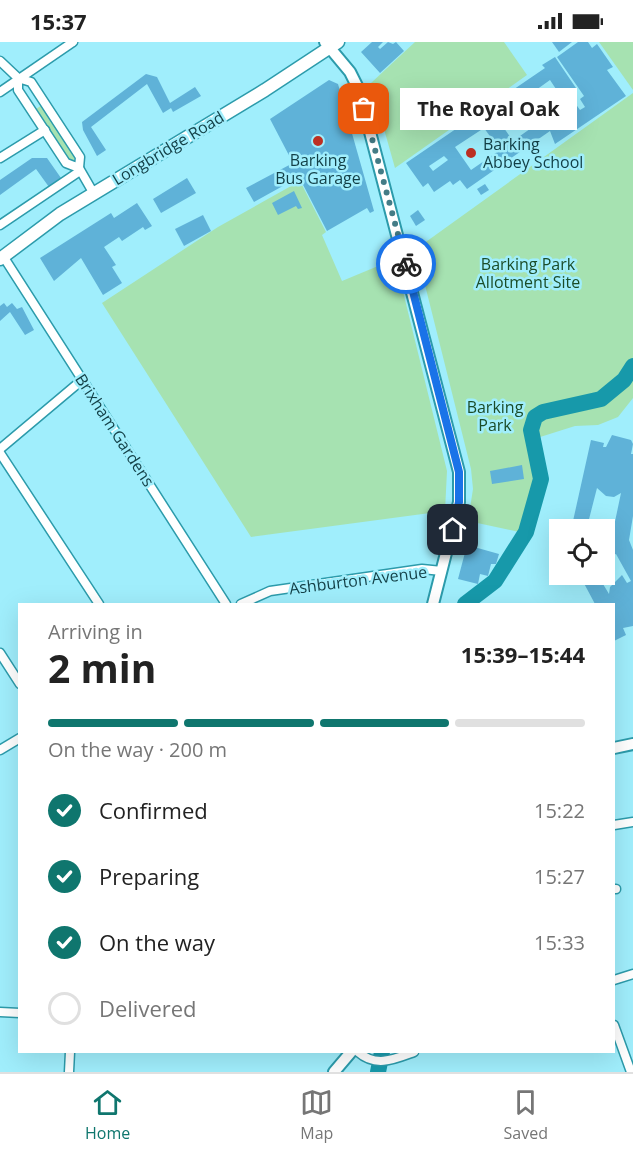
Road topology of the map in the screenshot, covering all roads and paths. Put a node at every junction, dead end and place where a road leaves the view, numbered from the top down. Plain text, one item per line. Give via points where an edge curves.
1 (74, 42) edge
2 (331, 44) edge
3 (0, 61) edge
4 (18, 78) junction
5 (0, 92) edge
6 (45, 130) junction
7 (0, 158) edge
8 (79, 170) junction
9 (94, 194) junction
10 (0, 225) edge
11 (2, 257) edge
12 (82, 380) junction
13 (0, 451) edge
14 (442, 571) junction
15 (98, 603) edge
16 (225, 603) edge
17 (243, 603) edge
18 (433, 603) edge
19 (0, 653) edge
20 (18, 681) edge
21 (18, 739) edge
22 (633, 744) edge
23 (615, 748) edge
24 (0, 750) edge
25 (633, 822) edge
26 (615, 825) edge
27 (633, 974) edge
28 (615, 980) edge
29 (0, 1012) edge
30 (18, 1013) edge
31 (615, 1028) edge
32 (70, 1053) edge
33 (350, 1053) edge
34 (360, 1053) edge
35 (411, 1053) edge
36 (69, 1072) edge
37 (334, 1072) edge
38 (631, 1072) edge

1 - 4 street
2 - 9 main road, Longbridge Road
2 - 14 street via 359,90 454,448 459,502
3 - 4 street
4 - 5 street
4 - 6 street via 18,90
4 - 8 street via 31,82 80,157
6 - 7 street
6 - 8 street via 66,163
8 - 9 street
8 - 10 street
9 - 11 main road, Longbridge Road
11 - 12 street, Brixham Gardens
12 - 13 street
12 - 16 street, Brixham Gardens
13 - 15 street
14 - 17 street, Ashburton Avenue via 422,569 270,591
14 - 18 street
19 - 20 street
21 - 24 street
22 - 23 street
25 - 26 street
27 - 28 street
29 - 30 street
31 - 38 street
32 - 36 street
33 - 37 street
34 - 35 street via 380,1062

